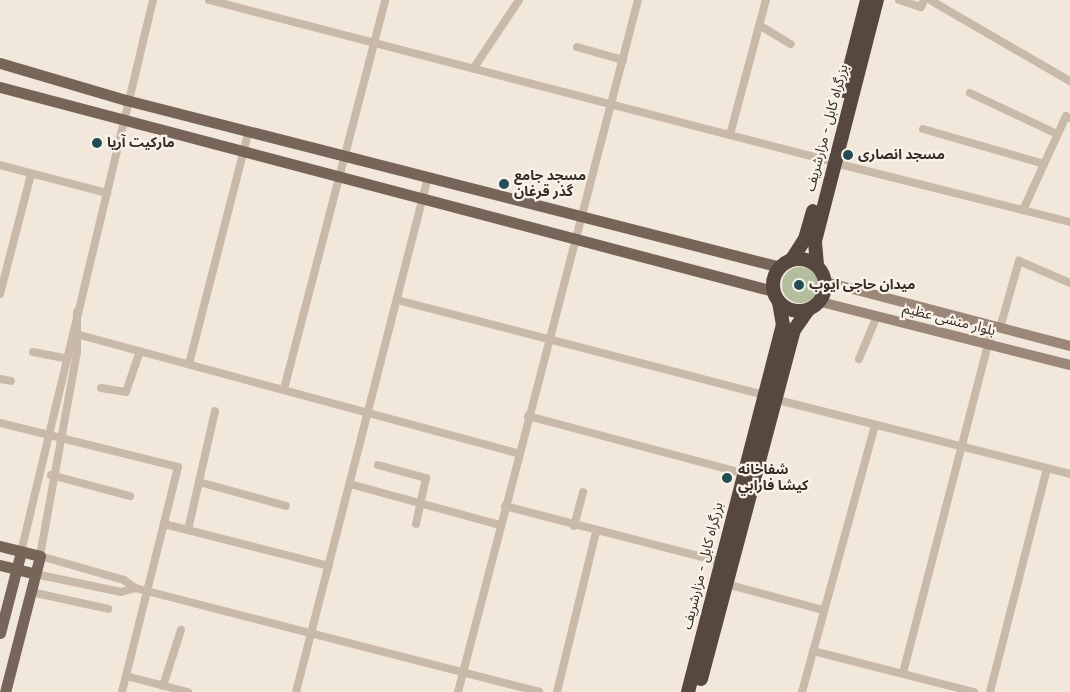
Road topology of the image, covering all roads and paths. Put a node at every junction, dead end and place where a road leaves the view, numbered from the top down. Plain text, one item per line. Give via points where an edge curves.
1 (152, 0) edge
2 (209, 0) edge
3 (385, 0) edge
4 (519, 0) edge
5 (638, 0) edge
6 (766, 0) edge
7 (867, 0) edge
8 (877, 0) edge
9 (899, 0) edge
10 (924, 0) edge
11 (930, 0) edge
12 (759, 25) junction
13 (373, 44) junction
14 (792, 44) dead end
15 (577, 47) dead end
16 (623, 60) junction
17 (0, 62) edge
18 (473, 69) junction
19 (1070, 81) edge
20 (0, 87) edge
21 (970, 93) dead end
22 (126, 100) junction
23 (612, 104) junction
24 (1070, 118) edge
25 (125, 122) junction
26 (923, 129) dead end
27 (249, 131) junction
28 (1057, 134) junction
29 (730, 135) junction
30 (244, 153) junction
31 (344, 156) junction
32 (830, 161) junction
33 (1044, 164) junction
34 (0, 166) edge
35 (31, 174) junction
36 (338, 178) junction
37 (428, 178) junction
38 (107, 193) junction
39 (422, 200) junction
40 (1023, 210) junction
41 (582, 218) junction
42 (1070, 222) edge
43 (576, 241) junction
44 (792, 259) junction
45 (817, 265) junction
46 (780, 267) junction
47 (826, 282) junction
48 (1070, 283) edge
49 (0, 294) edge
50 (776, 297) junction
51 (397, 300) junction
52 (821, 302) junction
53 (808, 310) junction
54 (877, 316) junction
55 (996, 327) junction
56 (76, 333) junction
57 (549, 340) junction
58 (988, 343) junction
59 (1070, 346) edge
60 (140, 350) junction
61 (33, 352) dead end
62 (65, 358) junction
63 (859, 359) dead end
64 (189, 364) junction
65 (1070, 365) edge
66 (0, 379) edge
67 (11, 381) dead end
68 (101, 388) dead end
69 (284, 390) junction
70 (769, 397) junction
71 (215, 411) dead end
72 (369, 412) junction
73 (528, 416) junction
74 (0, 424) edge
75 (875, 424) junction
76 (46, 435) junction
77 (58, 438) junction
78 (960, 446) junction
79 (518, 453) junction
80 (378, 465) dead end
81 (1048, 468) junction
82 (742, 473) junction
83 (1070, 474) edge
84 (51, 475) junction
85 (199, 482) junction
86 (350, 484) junction
87 (583, 492) dead end
88 (130, 496) dead end
89 (421, 504) junction
90 (286, 506) dead end
91 (505, 506) junction
92 (164, 524) junction
93 (416, 524) dead end
94 (500, 525) junction
95 (574, 526) junction
96 (188, 530) junction
97 (596, 532) junction
98 (0, 546) edge
99 (21, 552) junction
100 (40, 556) junction
101 (721, 562) junction
102 (0, 565) edge
103 (328, 566) junction
104 (16, 569) junction
105 (35, 574) junction
106 (726, 584) junction
107 (135, 588) junction
108 (147, 591) junction
109 (30, 592) junction
110 (108, 609) dead end
111 (824, 610) junction
112 (181, 630) dead end
113 (0, 633) edge
114 (310, 634) junction
115 (813, 651) junction
116 (462, 672) junction
117 (903, 673) junction
118 (126, 676) junction
119 (163, 686) junction
120 (5, 692) edge
121 (122, 692) edge
122 (188, 692) edge
123 (296, 692) edge
124 (458, 692) edge
125 (539, 692) edge
126 (557, 692) edge
127 (688, 692) edge
128 (698, 692) edge
129 (802, 692) edge
130 (974, 692) edge
131 (990, 692) edge

1 - 22 street
2 - 13 street
3 - 13 street
4 - 18 street
5 - 16 street
6 - 12 street
7 - 32 highway, بزرگراه کابل - مزارشریف
8 - 32 highway, بزرگراه کابل - مزارشریف
9 - 10 street via 921,7
11 - 19 street
12 - 14 street
12 - 29 street
13 - 18 street
13 - 31 street
15 - 16 street
16 - 23 street
17 - 22 main road
18 - 23 street
20 - 25 main road
21 - 28 street
22 - 25 street
22 - 27 main road
23 - 29 street
23 - 41 street
24 - 28 street via 1066,116
25 - 30 main road
25 - 38 street
26 - 33 street
27 - 30 street
27 - 31 main road
28 - 33 street
29 - 32 street
30 - 36 main road
30 - 64 street
31 - 36 street
31 - 37 main road
32 - 40 street
32 - 44 highway, بزرگراه کابل - مزارشریف via 805,239
32 - 45 highway, بزرگراه کابل - مزارشریف via 815,241
33 - 40 street
34 - 35 street
35 - 38 street
35 - 49 street
36 - 39 main road
36 - 69 street
37 - 39 street
37 - 41 main road
38 - 56 street via 77,312
39 - 43 main road
39 - 51 street
40 - 42 street
41 - 43 street
41 - 46 main road
43 - 50 main road
43 - 57 street
44 - 45 highway
44 - 46 highway
45 - 47 highway
46 - 50 highway
47 - 52 highway
47 - 55 main road, بلوار منشی عظیم
48 - 55 street via 1019,261
50 - 53 highway via 792,311
50 - 70 highway, بزرگراه کابل - مزارشریف via 783,325
51 - 57 street
51 - 72 street
52 - 53 highway
52 - 54 main road, بلوار منشی عظیم
53 - 70 highway, بزرگراه کابل - مزارشریف via 794,330
54 - 58 main road, بلوار منشی عظیم
54 - 63 street
55 - 58 street
55 - 59 main road, بلوار منشی عظیم
56 - 60 street
56 - 62 street
56 - 77 street
57 - 70 street
57 - 73 street
58 - 65 main road, بلوار منشی عظیم
58 - 78 street
60 - 64 street
60 - 68 street via 126,392
61 - 62 street
62 - 76 street
64 - 69 street
66 - 67 street
69 - 72 street
70 - 75 street
70 - 82 highway, بزرگراه کابل - مزارشریف
70 - 106 highway, بزرگراه کابل - مزارشریف
71 - 85 street
72 - 79 street
72 - 86 street
73 - 79 street
73 - 82 street
74 - 76 street
75 - 78 street
75 - 111 street
76 - 77 street
76 - 99 street
77 - 84 street
77 - 92 street via 178,468
78 - 81 street
78 - 117 street
79 - 91 street
80 - 89 street via 426,478
81 - 83 street
81 - 131 street
82 - 101 highway, بزرگراه کابل - مزارشریف
84 - 88 street
84 - 100 street
85 - 90 street
85 - 96 street
86 - 89 street
86 - 103 street
87 - 95 street
89 - 93 street
89 - 94 street
91 - 94 street
91 - 95 street
92 - 96 street
92 - 108 street
94 - 116 street
95 - 97 street
96 - 103 street
97 - 101 street
97 - 126 street
98 - 99 main road
99 - 100 main road
99 - 104 main road
100 - 105 main road
100 - 107 street via 124,580
101 - 127 highway, بزرگراه کابل - مزارشریف
102 - 104 main road
103 - 114 street
104 - 105 main road
104 - 113 main road
105 - 107 street via 121,592
105 - 109 main road
106 - 111 street
106 - 128 highway, بزرگراه کابل - مزارشریف
107 - 108 street
108 - 114 street
108 - 118 street
109 - 110 street
109 - 120 main road
111 - 115 street
112 - 119 street
114 - 116 street
114 - 123 street
115 - 117 street
115 - 129 street
116 - 124 street
116 - 125 street
117 - 130 street
118 - 119 street
118 - 121 street
119 - 122 street

